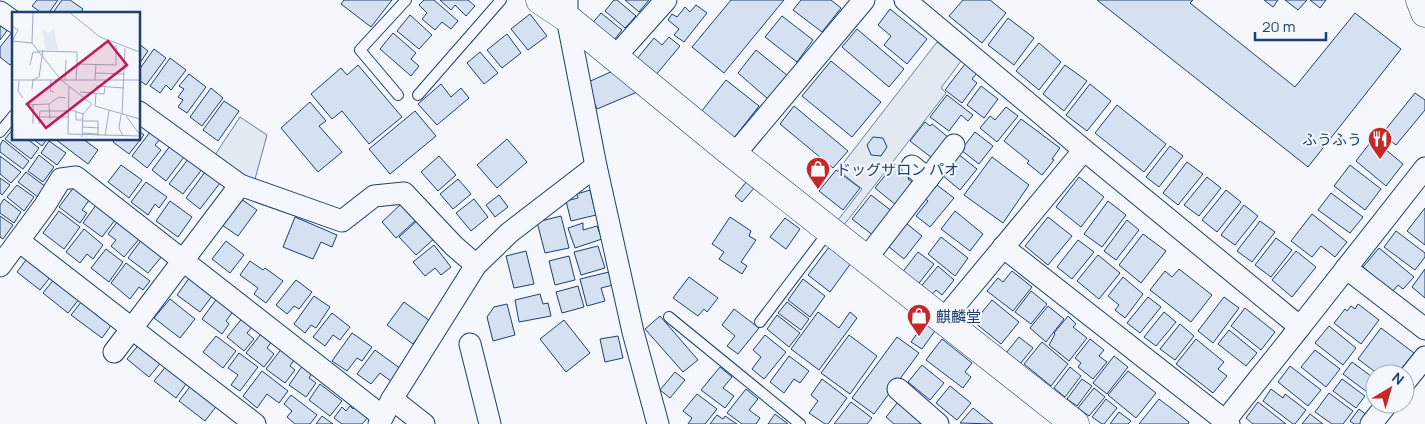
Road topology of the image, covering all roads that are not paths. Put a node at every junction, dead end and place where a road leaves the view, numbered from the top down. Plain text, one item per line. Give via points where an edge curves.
1 (406, 0) edge
2 (501, 0) edge
3 (540, 0) edge
4 (666, 0) edge
5 (864, 0) edge
6 (905, 0) edge
7 (1420, 0) edge
8 (567, 9) edge
9 (0, 12) edge
10 (1425, 13) edge
11 (12, 21) edge
12 (615, 57) junction
13 (418, 94) dead end
14 (398, 95) dead end
15 (140, 113) edge
16 (12, 117) edge
17 (0, 132) edge
18 (954, 145) dead end
19 (1084, 150) junction
20 (734, 155) junction
21 (596, 166) junction
22 (1425, 168) edge
23 (240, 185) junction
24 (830, 230) junction
25 (19, 240) junction
26 (1003, 247) junction
27 (866, 259) junction
28 (182, 261) junction
29 (476, 265) junction
30 (0, 266) edge
31 (1346, 268) junction
32 (669, 317) dead end
33 (943, 320) junction
34 (760, 322) dead end
35 (1300, 327) junction
36 (132, 328) junction
37 (1425, 329) edge
38 (470, 344) dead end
39 (114, 352) dead end
40 (1425, 357) edge
41 (1415, 370) edge
42 (898, 389) dead end
43 (384, 413) edge
44 (1379, 414) edge
45 (1227, 422) edge
46 (255, 424) edge
47 (424, 424) edge
48 (490, 424) edge
49 (658, 424) edge
50 (800, 424) edge
51 (938, 424) edge
52 (1075, 424) edge
53 (1371, 424) edge

1 - 14 lane via 360,50
2 - 13 lane
3 - 8 street
4 - 12 street
5 - 20 street
6 - 19 street
7 - 10 street
8 - 12 street
8 - 21 street
9 - 11 street
12 - 20 street
15 - 23 street
16 - 17 lane
18 - 27 street via 920,172
19 - 26 street
19 - 35 street
20 - 24 street
21 - 29 street via 509,233
21 - 49 street via 633,332
22 - 31 street
23 - 28 street
23 - 29 street via 342,221 374,196 404,193
24 - 27 street
24 - 34 lane
25 - 28 street via 62,179 76,177
25 - 30 street
25 - 36 street
26 - 33 street
26 - 45 street
27 - 33 street
28 - 36 street
28 - 43 street
29 - 43 street
31 - 35 street
31 - 37 street
32 - 50 lane
33 - 52 street
35 - 45 street
36 - 39 street
36 - 46 street
38 - 48 street
40 - 41 street
42 - 51 street
43 - 47 street
44 - 53 street

